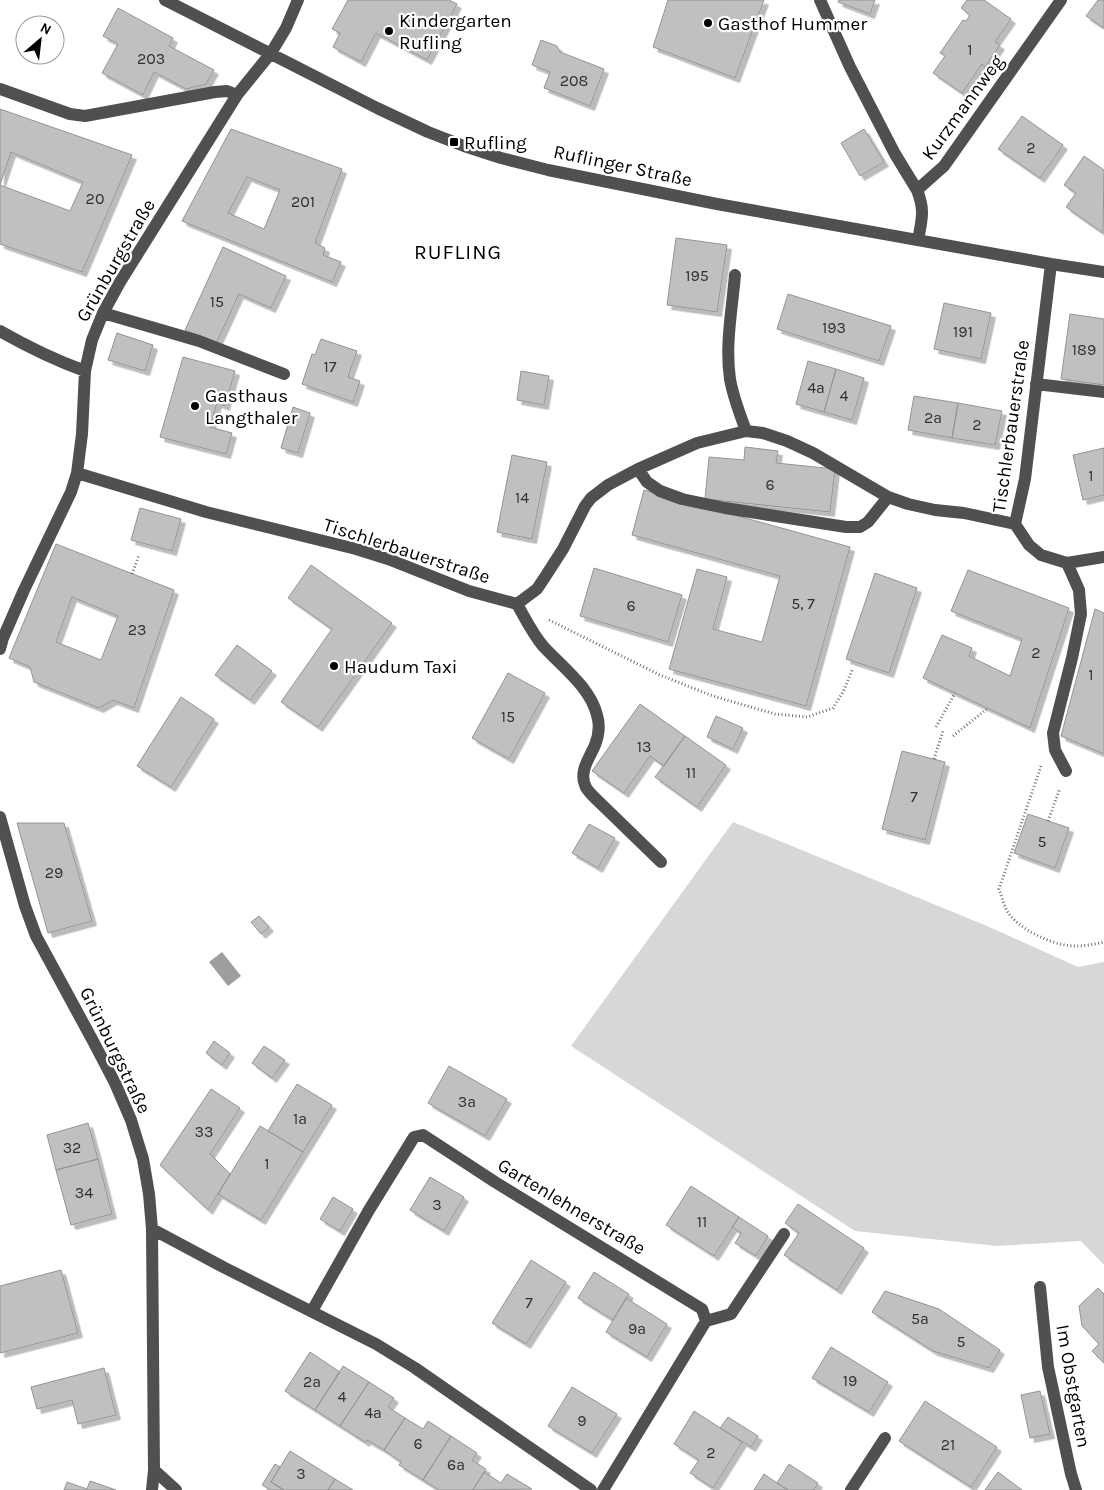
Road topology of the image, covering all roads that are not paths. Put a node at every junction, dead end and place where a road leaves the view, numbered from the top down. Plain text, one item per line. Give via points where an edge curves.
1 (165, 0) edge
2 (298, 0) edge
3 (820, 0) edge
4 (1061, 0) edge
5 (271, 53) junction
6 (0, 89) edge
7 (237, 95) junction
8 (917, 190) junction
9 (918, 240) junction
10 (1051, 264) junction
11 (1104, 272) edge
12 (735, 276) dead end
13 (103, 313) junction
14 (0, 331) edge
15 (85, 371) junction
16 (284, 374) dead end
17 (1036, 384) junction
18 (1104, 392) edge
19 (746, 431) junction
20 (638, 468) junction
21 (77, 473) junction
22 (888, 497) junction
23 (1015, 524) junction
24 (1104, 557) edge
25 (1067, 564) junction
26 (516, 604) junction
27 (0, 649) edge
28 (1066, 771) road end
29 (0, 817) edge
30 (6, 862) edge
31 (661, 862) dead end
32 (152, 1229) junction
33 (784, 1234) dead end
34 (1040, 1287) dead end
35 (312, 1311) junction
36 (706, 1322) junction
37 (886, 1438) dead end
38 (154, 1470) junction
39 (152, 1490) edge
40 (176, 1490) edge
41 (591, 1490) edge
42 (603, 1490) edge
43 (851, 1490) edge
44 (1076, 1490) edge

1 - 5 street, Ruflinger Straße
2 - 5 street, Grünburgstraße
3 - 8 street via 850,67
4 - 8 street, Kurzmannweg via 944,166
5 - 7 street, Grünburgstraße
5 - 9 street, Ruflinger Straße via 428,132 501,158 717,204
6 - 7 street via 70,114 86,116 215,92 227,91
7 - 13 street, Grünburgstraße
8 - 9 street via 923,211
9 - 10 street, Ruflinger Straße
10 - 11 street, Ruflinger Straße
10 - 17 street, Tischlerbauerstraße
12 - 19 street via 728,348 730,380
13 - 15 street, Grünburgstraße via 92,340
13 - 16 street via 199,341
14 - 15 street via 43,354
15 - 21 street, Grünburgstraße
17 - 18 street
17 - 23 street, Tischlerbauerstraße via 1025,479
19 - 20 street, Tischlerbauerstraße via 697,443
19 - 22 street, Tischlerbauerstraße via 764,433 813,453
20 - 22 street via 647,482 682,499 846,527 860,527 868,522
20 - 26 street, Tischlerbauerstraße via 591,498 545,577 537,588
21 - 26 street, Tischlerbauerstraße via 206,512 388,559 469,591
21 - 27 street, Grünburgstraße
22 - 23 street, Tischlerbauerstraße via 935,510 964,512
23 - 25 street via 1028,545 1041,555
24 - 25 street
25 - 28 street via 1079,590 1081,614 1053,733 1055,750
26 - 31 street via 542,645 592,700 599,728 596,744 584,768 585,785
29 - 30 street, Grünburgstraße
30 - 32 street, Grünburgstraße via 36,936 115,1083 130,1120 143,1159
32 - 35 street
32 - 38 street, Grünburgstraße
33 - 36 street via 731,1314
34 - 44 street, Im Obstgarten via 1048,1367
35 - 36 street, Gartenlehnerstraße via 368,1210 414,1137 423,1135 702,1309
35 - 41 street via 415,1368
36 - 42 street
37 - 43 street
38 - 39 street, Grünburgstraße
38 - 40 street

